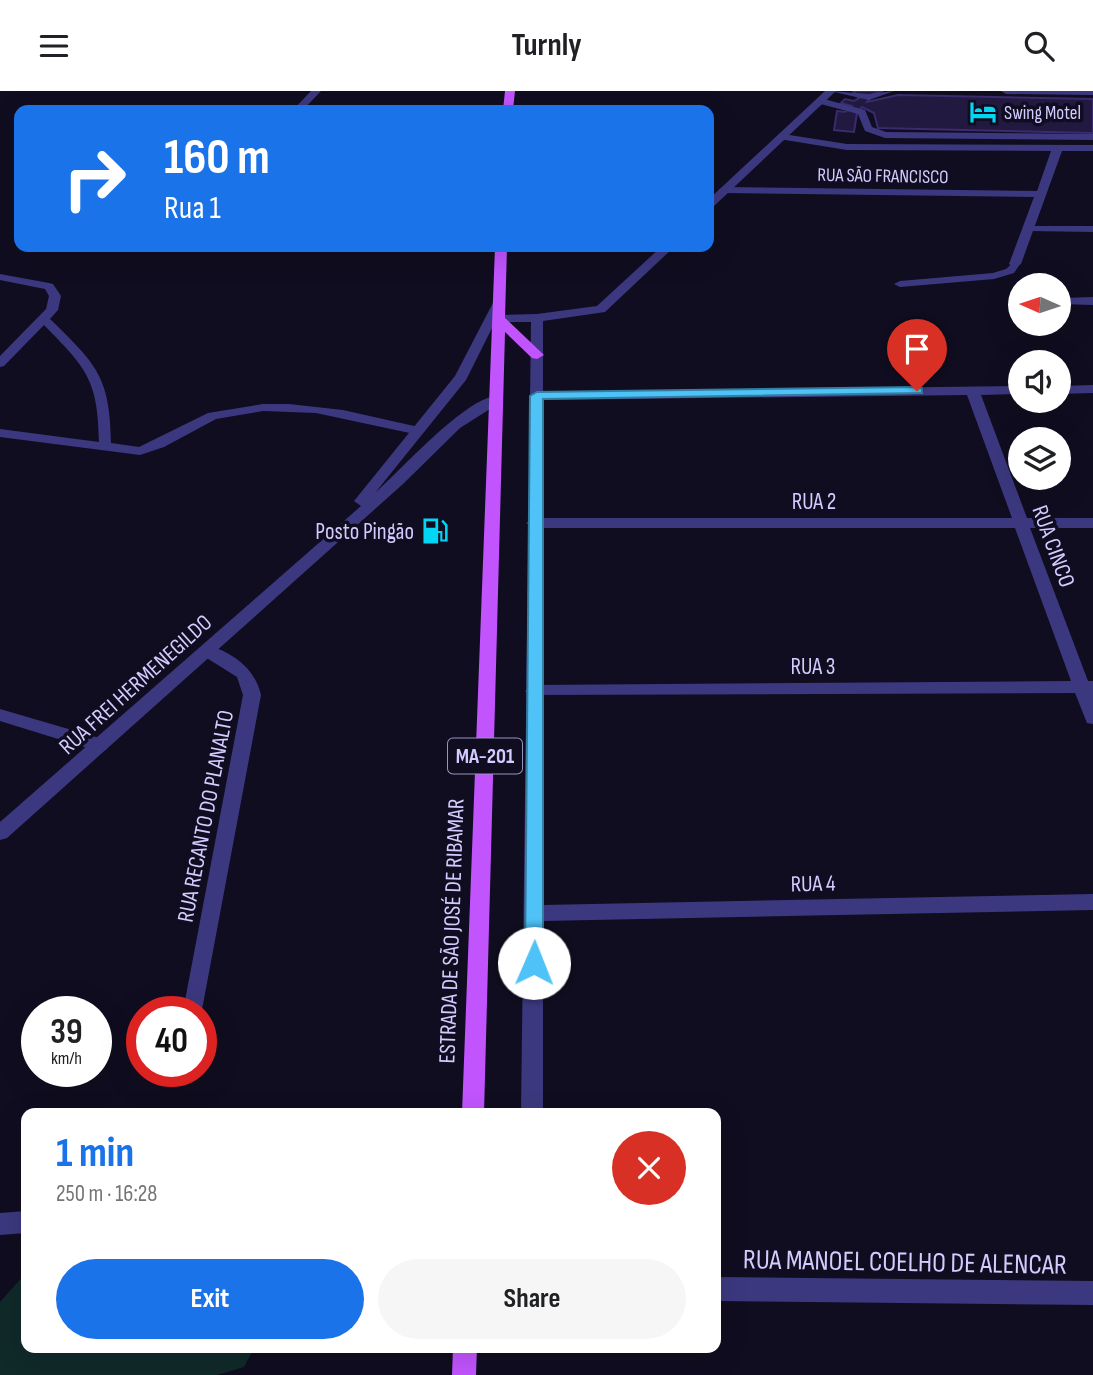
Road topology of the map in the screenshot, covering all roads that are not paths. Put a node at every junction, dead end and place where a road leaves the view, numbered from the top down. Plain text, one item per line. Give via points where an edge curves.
1 (316, 91) edge
2 (833, 91) edge
3 (889, 91) edge
4 (1006, 91) edge
5 (1093, 92) edge
6 (820, 101) junction
7 (303, 105) edge
8 (783, 137) junction
9 (1093, 138) edge
10 (1058, 148) junction
11 (1093, 148) edge
12 (724, 190) junction
13 (1041, 194) junction
14 (714, 200) edge
15 (1028, 228) junction
16 (1093, 229) edge
17 (501, 252) edge
18 (663, 252) edge
19 (1014, 264) joint
20 (0, 277) edge
21 (900, 284) dead end
22 (1093, 301) edge
23 (499, 302) junction
24 (1071, 302) edge
25 (537, 318) junction
26 (44, 319) junction
27 (499, 319) junction
28 (537, 355) junction
29 (0, 363) edge
30 (1093, 389) edge
31 (972, 390) junction
32 (1008, 390) edge
33 (1071, 390) edge
34 (537, 396) junction
35 (496, 399) junction
36 (419, 431) junction
37 (0, 433) edge
38 (104, 446) junction
39 (534, 523) junction
40 (1093, 523) edge
41 (1021, 524) junction
42 (298, 567) junction
43 (208, 651) junction
44 (1087, 687) edge
45 (534, 691) junction
46 (0, 715) edge
47 (1093, 718) edge
48 (100, 745) junction
49 (0, 833) edge
50 (1093, 902) edge
51 (535, 912) junction
52 (195, 996) edge
53 (473, 1108) edge
54 (532, 1108) edge
55 (21, 1222) edge
56 (0, 1224) edge
57 (721, 1289) edge
58 (1093, 1293) edge
59 (465, 1353) edge
60 (464, 1375) edge

1 - 7 lane
2 - 3 lane via 869,97
2 - 6 street
4 - 5 lane
6 - 8 street
6 - 9 lane via 862,112 868,129 885,135
8 - 10 street via 847,147
8 - 12 street
10 - 11 street
10 - 13 street
12 - 13 street, RUA SÃO FRANCISCO
12 - 14 street
13 - 15 street
15 - 16 lane
15 - 19 street
17 - 23 main road, ESTRADA DE SÃO JOSÉ DE RIBAMAR / MA-201
18 - 25 street via 608,305 586,313
19 - 21 lane via 1010,271 994,276
20 - 26 lane via 49,286 55,296
22 - 24 street
23 - 27 main road, ESTRADA DE SÃO JOSÉ DE RIBAMAR / MA-201
23 - 36 street, RUA FREI HERMENEGILDO via 472,360
25 - 27 street
25 - 28 street
26 - 29 lane
26 - 38 lane via 96,372 105,408
27 - 28 main road
27 - 35 main road, ESTRADA DE SÃO JOSÉ DE RIBAMAR / MA-201
28 - 34 street
30 - 33 street
31 - 32 street
31 - 34 street
31 - 41 street, RUA CINCO
34 - 39 street
35 - 42 street, RUA FREI HERMENEGILDO via 449,427 398,481
35 - 53 main road, ESTRADA DE SÃO JOSÉ DE RIBAMAR / MA-201
36 - 38 lane via 274,406 213,416 159,446 140,451
36 - 42 street, RUA FREI HERMENEGILDO
37 - 38 lane
39 - 41 street, RUA 2
39 - 45 street
40 - 41 street, RUA 2
41 - 44 street, RUA CINCO
42 - 43 street, RUA FREI HERMENEGILDO
43 - 48 street, RUA FREI HERMENEGILDO
43 - 52 street, RUA RECANTO DO PLANALTO via 243,670 252,695
44 - 45 street, RUA 3
44 - 47 street, RUA CINCO
45 - 51 street
46 - 48 street
48 - 49 street, RUA FREI HERMENEGILDO
50 - 51 street, RUA 4
51 - 54 street
55 - 56 street
57 - 58 street, RUA MANOEL COELHO DE ALENCAR
59 - 60 main road

